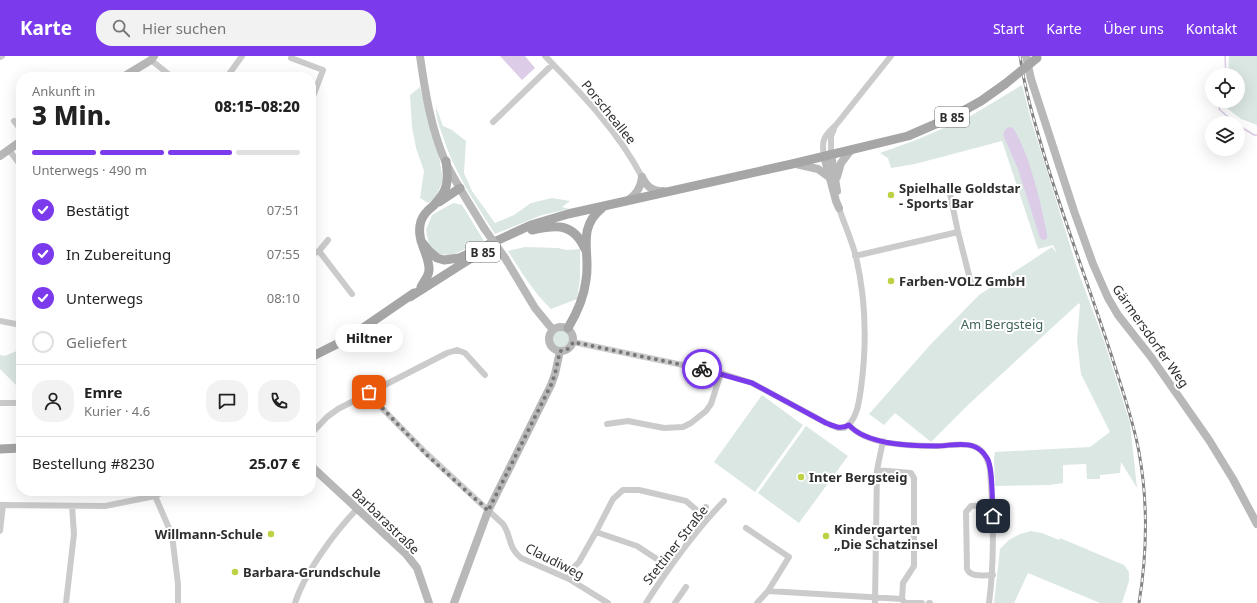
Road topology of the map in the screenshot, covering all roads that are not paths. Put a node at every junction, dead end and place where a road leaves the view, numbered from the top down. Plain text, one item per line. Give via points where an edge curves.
1 (242, 56) edge
2 (420, 56) edge
3 (544, 56) edge
4 (892, 56) edge
5 (1026, 56) edge
6 (1038, 57) edge
7 (152, 58) edge
8 (291, 58) dead end
9 (553, 64) junction
10 (131, 72) edge
11 (167, 72) edge
12 (231, 72) edge
13 (316, 89) edge
14 (14, 121) dead end
15 (493, 122) dead end
16 (16, 124) edge
17 (16, 144) edge
18 (8, 150) junction
19 (851, 150) junction
20 (828, 155) junction
21 (0, 156) edge
22 (16, 160) edge
23 (446, 161) junction
24 (792, 164) junction
25 (642, 177) junction
26 (832, 179) junction
27 (460, 188) junction
28 (670, 191) junction
29 (950, 194) dead end
30 (625, 201) junction
31 (434, 205) junction
32 (602, 208) junction
33 (839, 208) joint
34 (526, 232) junction
35 (958, 232) junction
36 (328, 240) dead end
37 (421, 241) junction
38 (481, 249) junction
39 (319, 251) junction
40 (316, 252) edge
41 (587, 254) junction
42 (855, 256) junction
43 (971, 283) dead end
44 (421, 287) junction
45 (352, 294) dead end
46 (410, 296) junction
47 (0, 321) edge
48 (16, 324) edge
49 (568, 328) junction
50 (553, 330) junction
51 (573, 342) junction
52 (560, 351) junction
53 (316, 354) edge
54 (721, 373) junction
55 (485, 375) dead end
56 (369, 392) junction
57 (0, 403) edge
58 (16, 403) edge
59 (607, 424) dead end
60 (849, 425) junction
61 (316, 429) edge
62 (883, 441) junction
63 (16, 448) edge
64 (0, 449) edge
65 (877, 470) junction
66 (316, 471) edge
67 (155, 496) joint
68 (724, 502) dead end
69 (1, 505) edge
70 (992, 505) junction
71 (72, 506) junction
72 (706, 507) dead end
73 (357, 508) junction
74 (488, 511) junction
75 (701, 514) junction
76 (706, 519) junction
77 (1257, 524) edge
78 (746, 528) dead end
79 (0, 531) edge
80 (596, 532) junction
81 (669, 567) junction
82 (993, 575) junction
83 (569, 579) junction
84 (686, 587) dead end
85 (768, 591) junction
86 (902, 599) junction
87 (875, 600) edge
88 (66, 603) edge
89 (178, 603) edge
90 (294, 603) edge
91 (429, 603) edge
92 (454, 603) edge
93 (608, 603) edge
94 (646, 603) edge
95 (675, 603) edge
96 (757, 603) edge
97 (922, 603) edge
98 (989, 603) edge

1 - 12 street
2 - 23 street via 427,101
3 - 9 street, Porscheallee
4 - 20 street via 824,139 823,144
5 - 77 street, Gärmersdorfer Weg via 1031,79 1099,281 1108,298 1212,445
6 - 19 main road, B 85, bridge via 981,101 929,128
7 - 10 street
7 - 11 street
8 - 13 street via 323,70
9 - 15 street
9 - 25 street, Porscheallee via 610,128
14 - 16 street
17 - 18 street
18 - 21 street
18 - 22 street
19 - 20 main road, B 85
19 - 26 street
20 - 24 main road, B 85
20 - 26 street
23 - 27 street
23 - 31 main road via 448,184
24 - 26 street via 812,167
24 - 28 main road, B 85
25 - 28 street via 652,190
25 - 30 street via 637,192
26 - 33 street
27 - 31 main road
27 - 50 street, bridge via 535,308
28 - 30 main road, B 85
29 - 35 street
30 - 32 main road, B 85
30 - 38 main road, B 85 via 613,202 532,225
31 - 37 main road via 421,221
32 - 34 main road, B 85
32 - 41 main road via 587,229
33 - 42 street
34 - 41 main road via 562,227 578,236
34 - 46 main road, B 85 via 474,257
35 - 42 street
35 - 43 street
36 - 39 street
37 - 38 main road via 433,255 444,260 459,258
37 - 44 main road via 429,269
38 - 44 main road, B 85
39 - 40 street
39 - 45 street
41 - 49 main road via 584,291 578,310
42 - 60 street via 865,310 865,338 860,394 854,418
44 - 46 main road, B 85
46 - 53 main road, B 85 via 347,338
47 - 48 street
49 - 50 street via 558,327
49 - 51 street via 572,332
50 - 52 street via 549,335 550,343
51 - 52 street via 570,348
51 - 54 street
52 - 74 street via 551,385
54 - 59 street via 711,404 691,423 664,428 628,421
54 - 60 street via 752,383 838,428
55 - 56 street via 465,353 457,350
56 - 61 street via 338,409
56 - 74 street, Claudiweg via 426,454
57 - 58 street
60 - 62 street via 858,434
62 - 65 street
62 - 70 street via 937,446 964,445 980,450 988,459
63 - 64 main road
65 - 86 street via 911,474 914,478 914,566 903,583
65 - 87 street
66 - 73 street, Barbarastraße
67 - 71 street via 105,506
67 - 89 street via 172,535
68 - 76 street, Stettiner Straße
69 - 71 street
69 - 79 street
70 - 82 street
70 - 82 street via 971,506 966,512 969,573
71 - 88 street via 74,534
72 - 75 street
73 - 90 street via 320,557
73 - 91 street, Barbarastraße via 412,561
74 - 83 street, Claudiweg via 506,528 512,547 521,558
74 - 92 street
75 - 76 street
75 - 80 street via 686,501 639,490 623,490 613,499
76 - 81 street, Stettiner Straße
78 - 85 street via 789,557
80 - 81 street via 637,546
80 - 83 street via 576,572
81 - 94 street, Stettiner Straße
82 - 98 street
83 - 93 street, Claudiweg
84 - 95 street
85 - 87 street
85 - 96 street
86 - 87 street
86 - 97 street via 905,603

